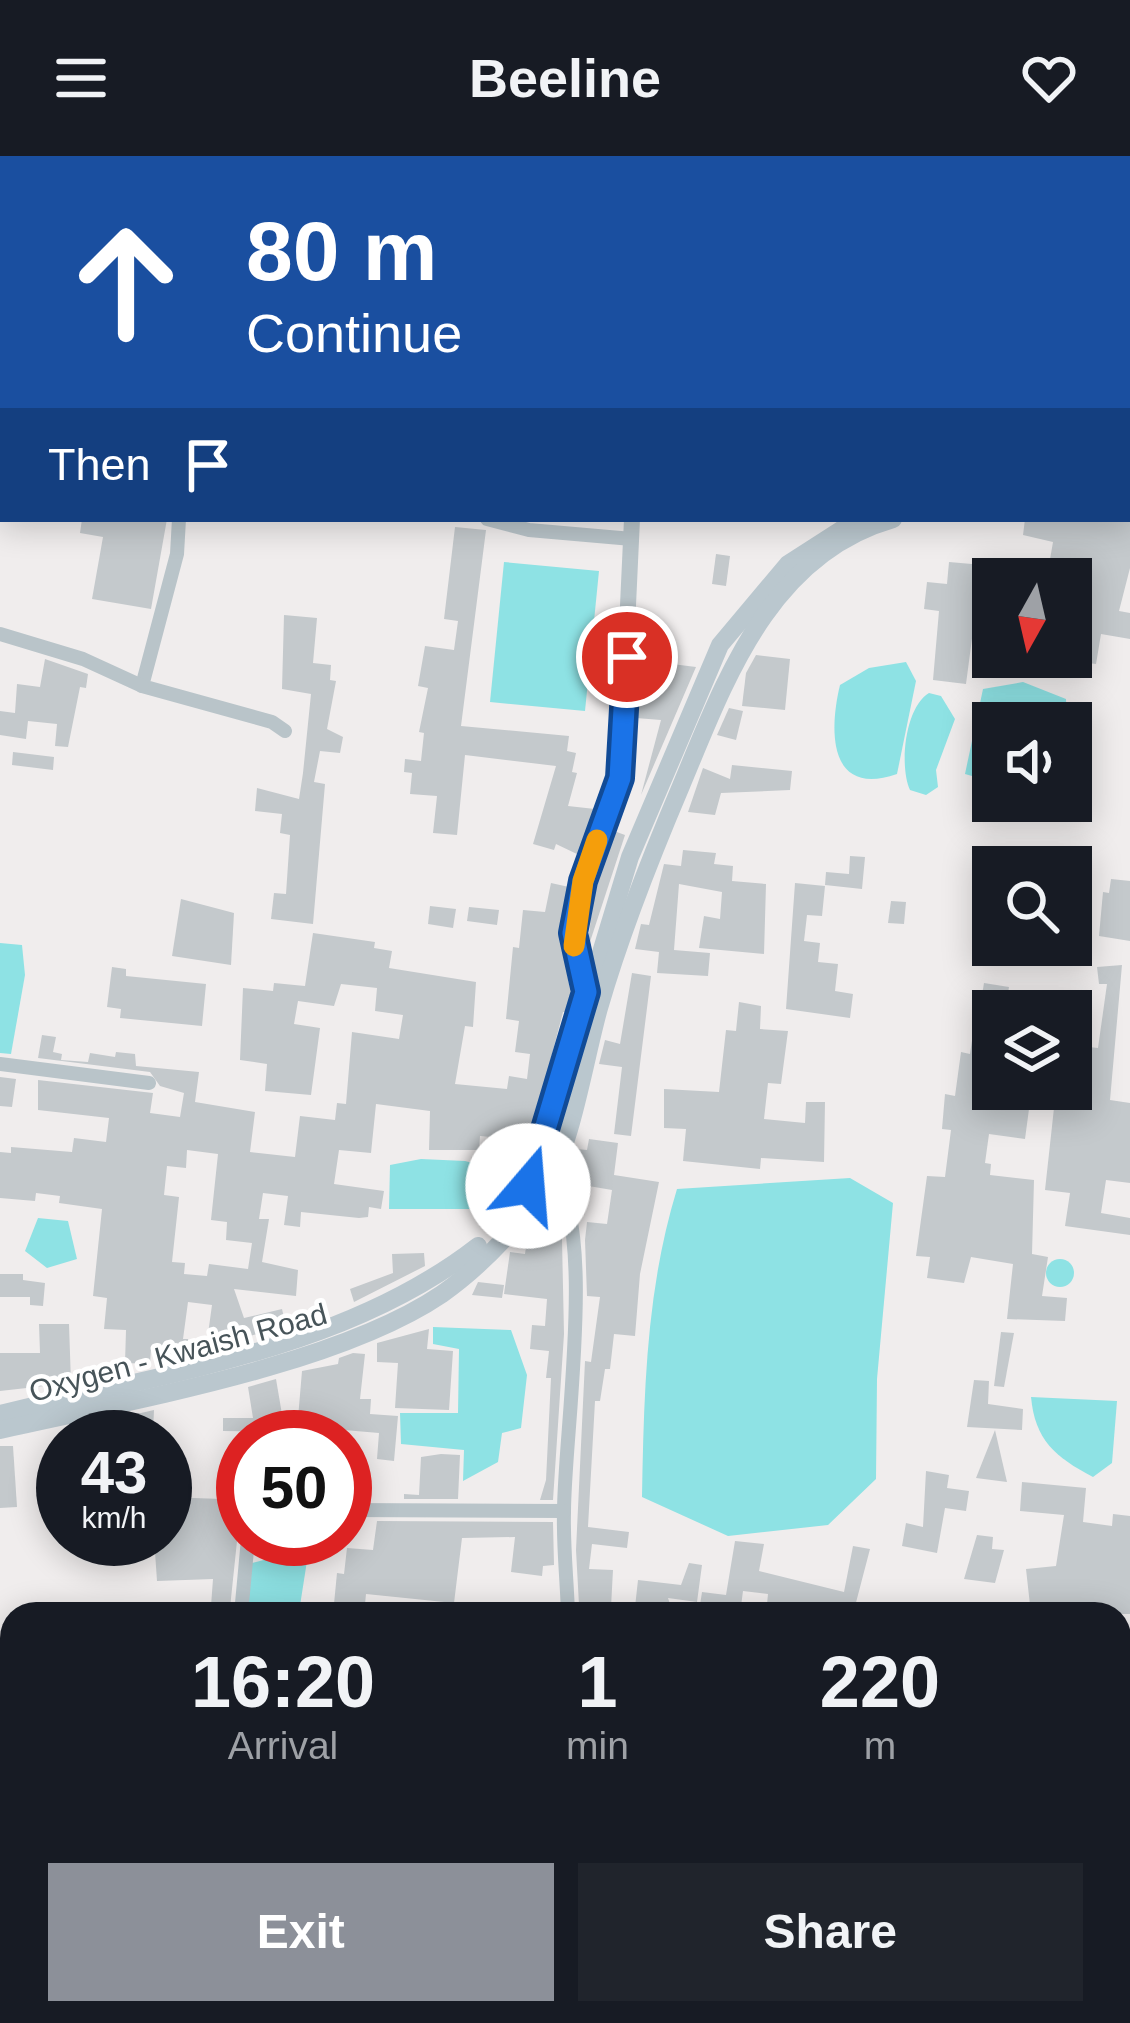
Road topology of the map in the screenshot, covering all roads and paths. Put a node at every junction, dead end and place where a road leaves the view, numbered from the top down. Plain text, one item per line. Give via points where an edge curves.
1 (179, 522) edge
2 (498, 522) edge
3 (877, 522) edge
4 (632, 526) edge
5 (839, 529) edge
6 (0, 634) edge
7 (142, 686) junction
8 (285, 730) dead end
9 (593, 998) junction
10 (0, 1064) edge
11 (149, 1083) dead end
12 (553, 1172) junction
13 (0, 1414) edge
14 (0, 1430) edge
15 (372, 1510) edge
16 (564, 1510) junction
17 (245, 1566) edge
18 (242, 1602) edge
19 (568, 1602) edge

1 - 7 street
2 - 4 street via 529,530
3 - 5 main road, Oxygen - Kwaish Road
4 - 9 street via 620,778 573,933
5 - 9 main road, Oxygen - Kwaish Road via 737,653
6 - 7 street
7 - 8 street
9 - 12 main road, Oxygen - Kwaish Road
9 - 13 main road, Oxygen - Kwaish Road via 528,1186 476,1248 422,1287 251,1352
10 - 11 street
12 - 14 main road, Oxygen - Kwaish Road via 508,1233 442,1294 361,1334 246,1372
12 - 16 street via 571,1203 574,1280
15 - 16 street
16 - 19 street
17 - 18 street

